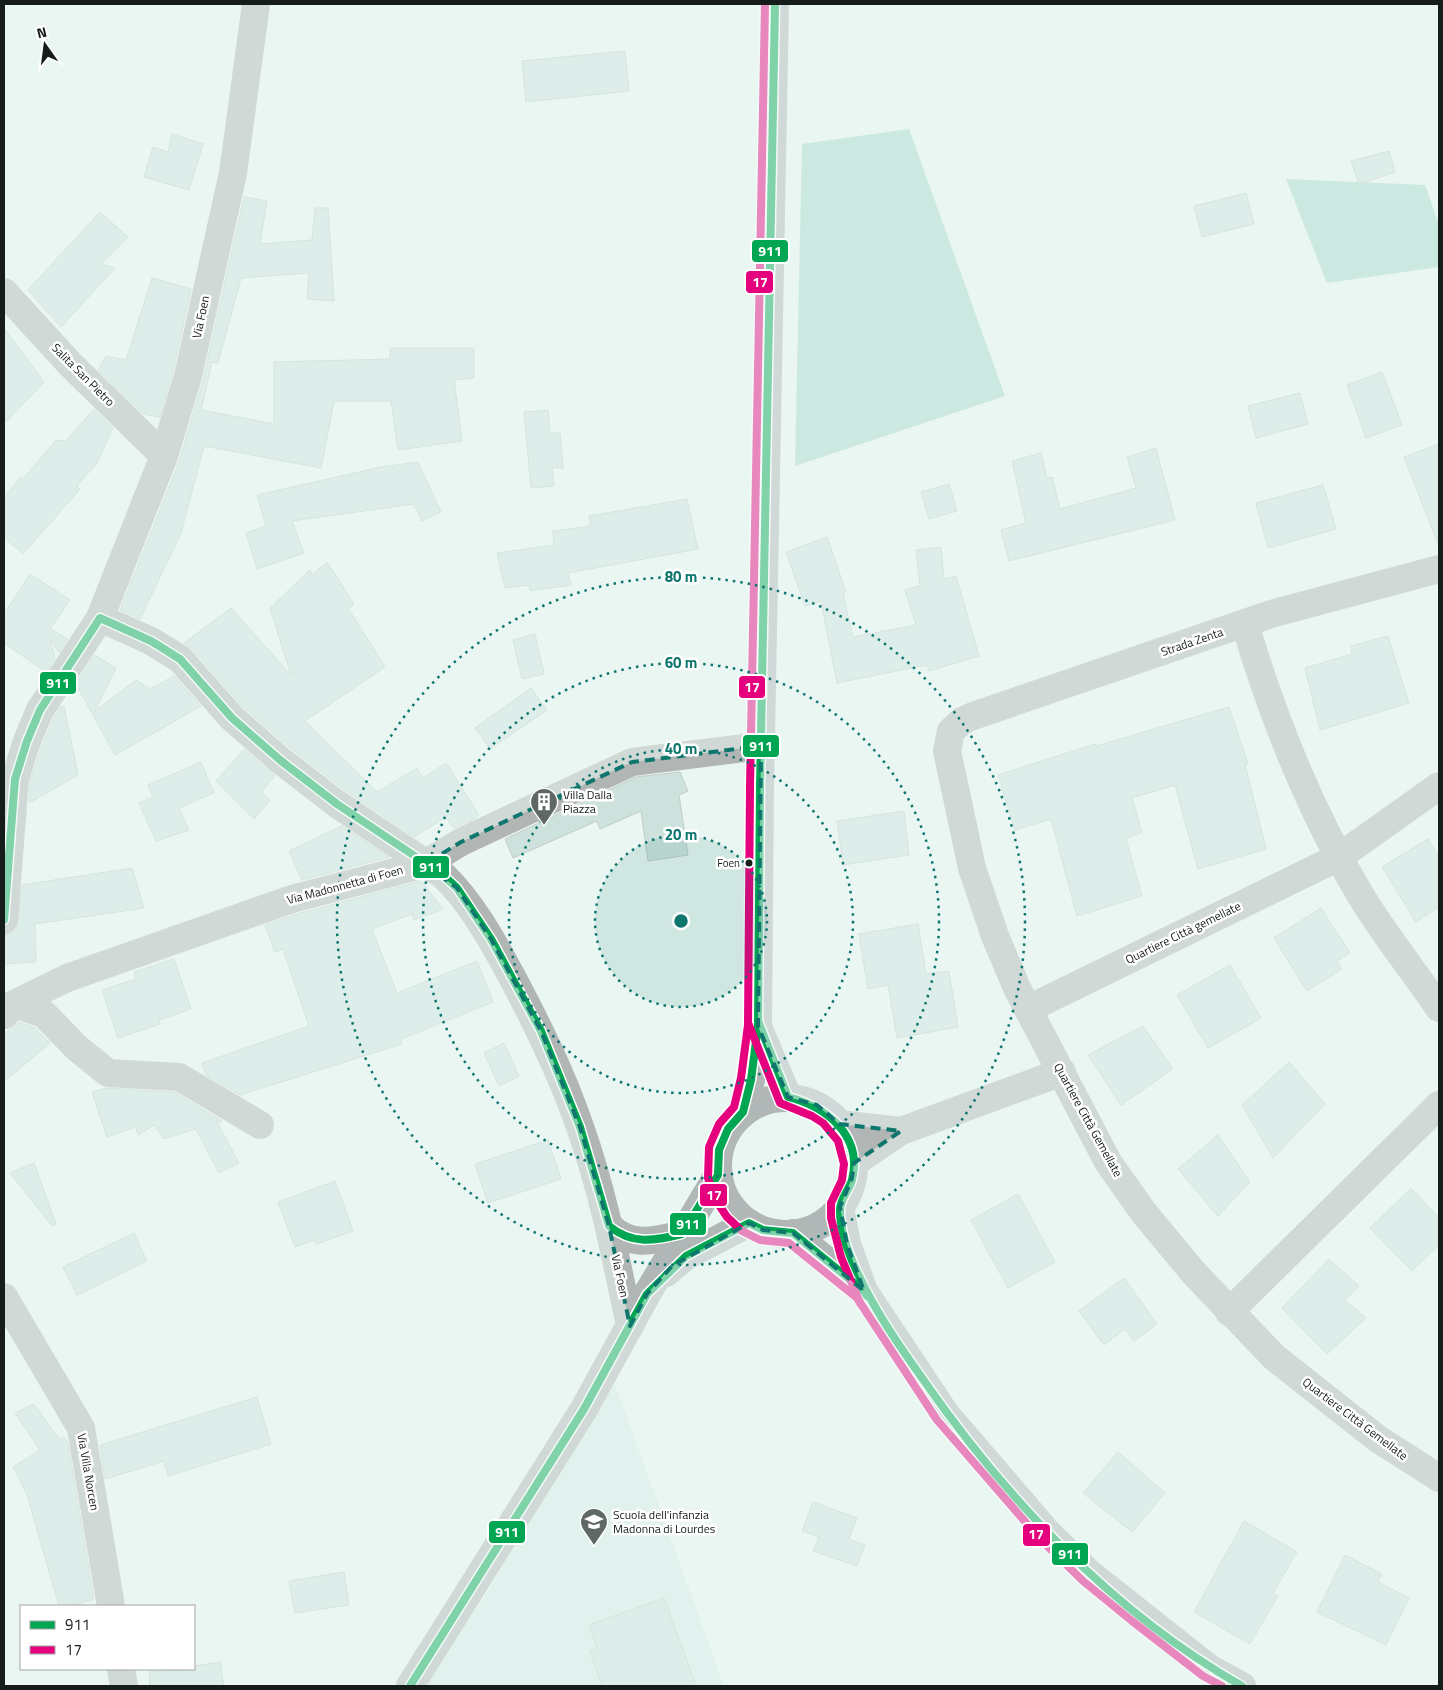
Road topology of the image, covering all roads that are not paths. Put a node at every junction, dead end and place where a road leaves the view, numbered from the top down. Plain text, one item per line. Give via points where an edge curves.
1 (256, 4) edge
2 (775, 4) edge
3 (4, 292) edge
4 (164, 456) junction
5 (1439, 569) edge
6 (100, 618) junction
7 (1245, 624) junction
8 (951, 730) joint
9 (761, 746) junction
10 (1439, 786) edge
11 (1339, 857) junction
12 (425, 864) junction
13 (4, 920) edge
14 (7, 1003) edge
15 (1439, 1008) edge
16 (1028, 1009) junction
17 (758, 1026) junction
18 (1062, 1072) junction
19 (788, 1098) junction
20 (1439, 1104) edge
21 (744, 1112) junction
22 (840, 1124) junction
23 (260, 1125) dead end
24 (901, 1131) junction
25 (854, 1163) junction
26 (718, 1175) junction
27 (840, 1207) junction
28 (749, 1223) junction
29 (609, 1226) junction
30 (793, 1233) junction
31 (682, 1234) junction
32 (864, 1291) junction
33 (647, 1294) junction
34 (4, 1297) edge
35 (1229, 1312) junction
36 (630, 1326) junction
37 (1439, 1478) edge
38 (110, 1605) edge
39 (121, 1670) edge
40 (124, 1686) edge
41 (410, 1686) edge
42 (1242, 1686) edge

1 - 4 street, Via Foen via 233,173 188,376
2 - 9 main road
3 - 4 street, Salita San Pietro via 71,365
4 - 6 street, Via Foen
5 - 7 street, Strada Zenta via 1271,614
6 - 12 street, Via Foen via 151,641 180,659 232,718 280,760 337,804
6 - 13 street, Via Foen via 40,710 26,741 15,779
7 - 8 street, Strada Zenta via 973,716
7 - 11 street via 1282,735
8 - 16 street, Quartiere Città Gemellate via 949,764 972,868 995,936
9 - 12 street, Via Madonnetta di Foen via 632,762 461,842
9 - 17 main road
10 - 11 street, Quartiere Città gemellate
11 - 15 street via 1361,897
11 - 16 street, Quartiere Città gemellate
12 - 14 street, Via Madonnetta di Foen via 292,899 68,978
12 - 29 street, Via Foen via 443,875 462,896 491,939 541,1031 580,1127
14 - 23 street via 44,1014 77,1048 108,1073 180,1077
16 - 18 street, Quartiere Città Gemellate
17 - 19 main road
17 - 21 main road
18 - 24 street
18 - 35 street, Quartiere Città Gemellate via 1108,1162 1150,1220
19 - 21 main road via 772,1099
19 - 22 main road via 817,1105
20 - 35 street
21 - 26 main road via 728,1129 719,1150
22 - 24 street
22 - 25 main road
24 - 25 street
25 - 27 main road via 852,1178
26 - 28 main road via 734,1211
26 - 31 main road
27 - 30 main road via 812,1228
27 - 32 main road via 847,1244
28 - 30 main road via 763,1230
28 - 33 main road via 686,1256 672,1266
29 - 31 street, Via Foen via 620,1236 647,1242
29 - 36 street, Via Foen
30 - 32 main road
31 - 33 main road
32 - 42 main road via 945,1414 1048,1533 1089,1573 1138,1613 1210,1668
33 - 36 main road
34 - 38 street, Via Villa Norcen via 81,1428
35 - 37 street, Quartiere Città Gemellate via 1274,1357 1328,1401 1378,1439
36 - 41 main road via 584,1410
39 - 40 street

